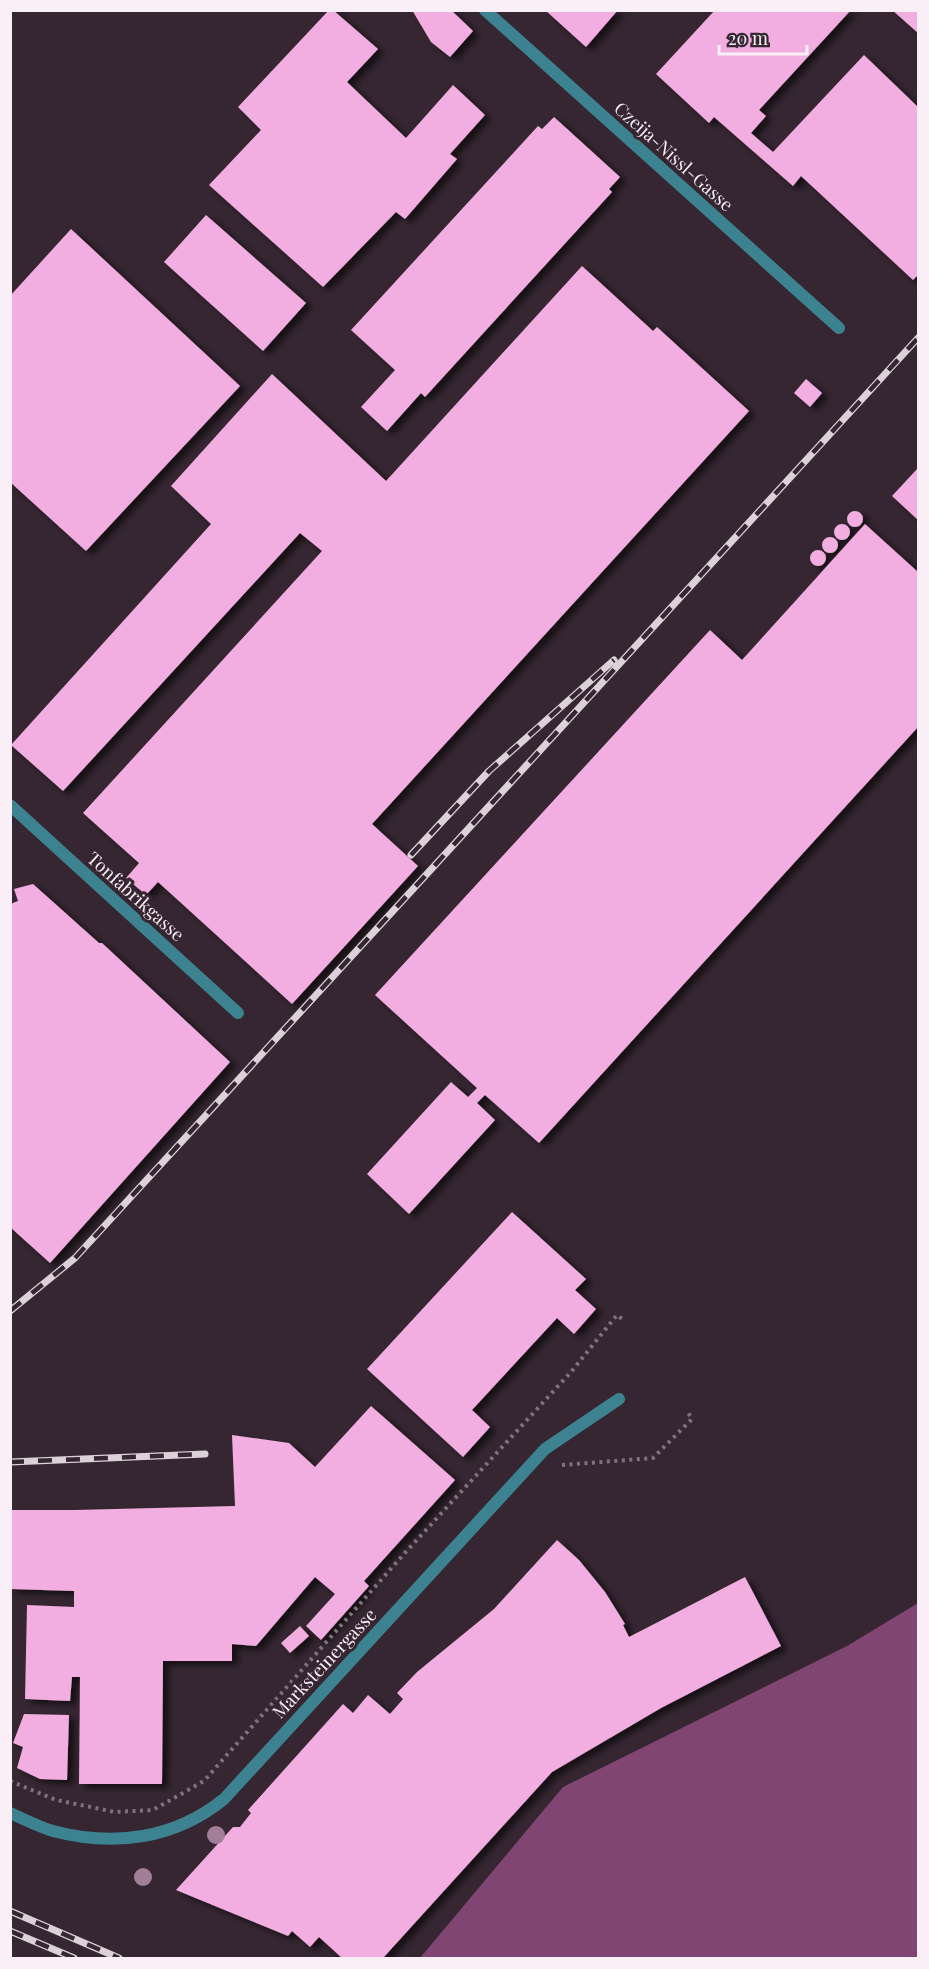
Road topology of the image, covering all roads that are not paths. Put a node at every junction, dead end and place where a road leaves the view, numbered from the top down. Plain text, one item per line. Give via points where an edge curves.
1 (485, 10) edge
2 (839, 328) dead end
3 (10, 805) edge
4 (238, 1013) dead end
5 (619, 1399) dead end
6 (10, 1813) edge

1 - 2 street, Czeija-Nissl-Gasse
3 - 4 street, Tonfabrikgasse
5 - 6 street, Marksteinergasse via 546,1449 211,1809 174,1829 122,1840 51,1830

